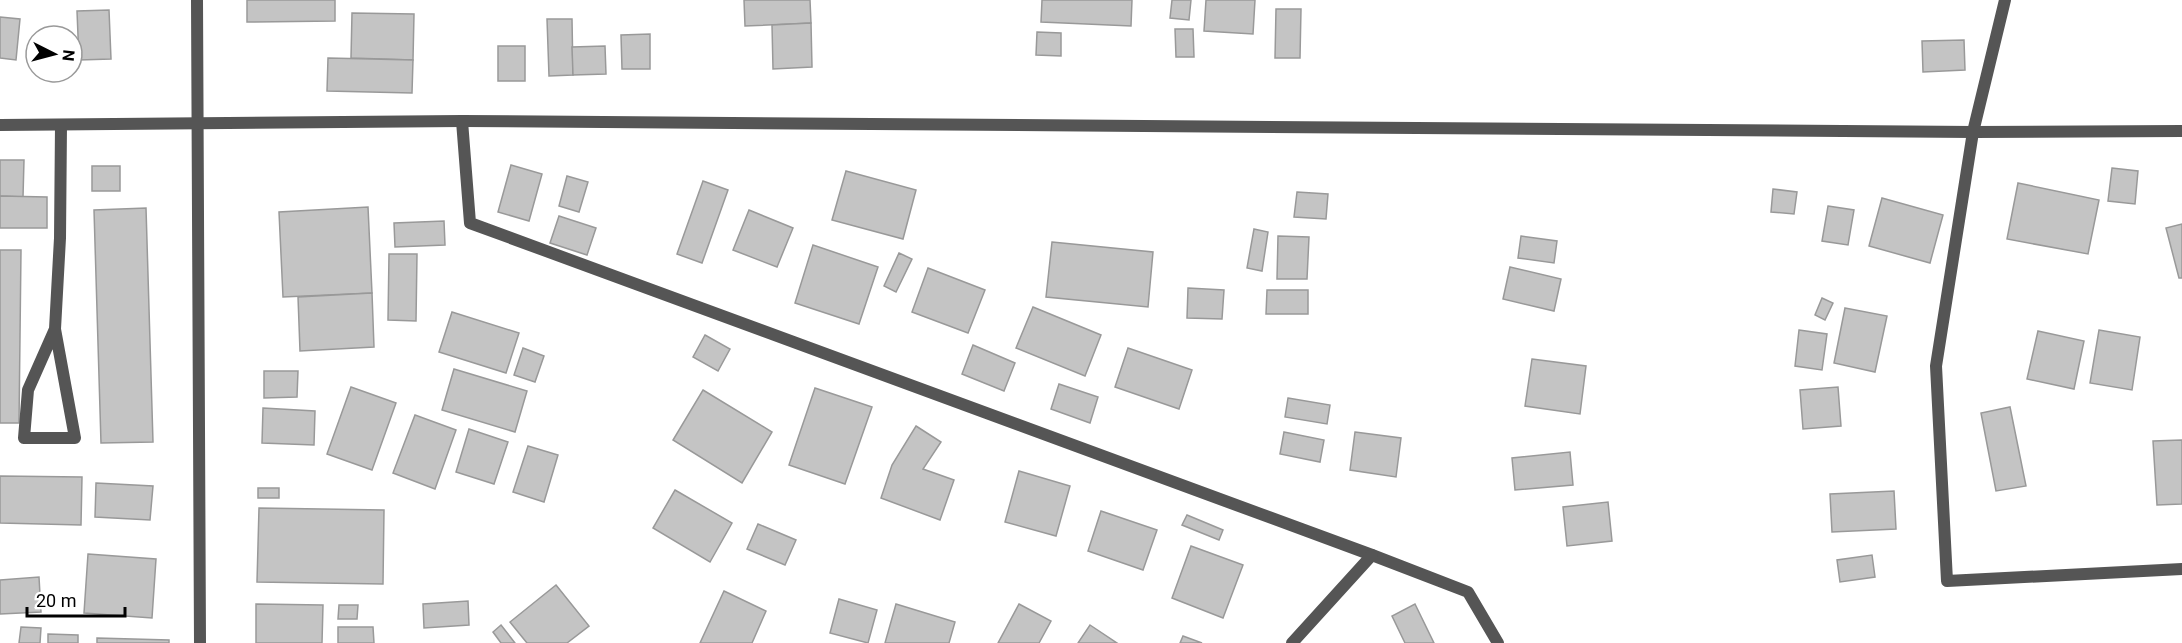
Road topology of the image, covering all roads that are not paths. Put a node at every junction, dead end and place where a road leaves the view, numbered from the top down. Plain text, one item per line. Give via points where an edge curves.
1 (197, 0) edge
2 (2004, 0) edge
3 (462, 122) junction
4 (0, 125) edge
5 (61, 125) junction
6 (198, 125) junction
7 (2182, 130) edge
8 (1973, 132) junction
9 (55, 329) junction
10 (1372, 555) junction
11 (2182, 569) edge
12 (200, 643) edge
13 (1292, 643) edge
14 (1497, 643) edge

1 - 6 street
2 - 8 street
3 - 6 street
3 - 8 street
3 - 10 street via 470,223
4 - 5 street
5 - 6 street
5 - 9 street
6 - 12 street
7 - 8 street
8 - 11 street via 1936,366 1947,581
9 - 9 street via 75,438 24,438 28,390
10 - 13 street
10 - 14 street via 1468,592

